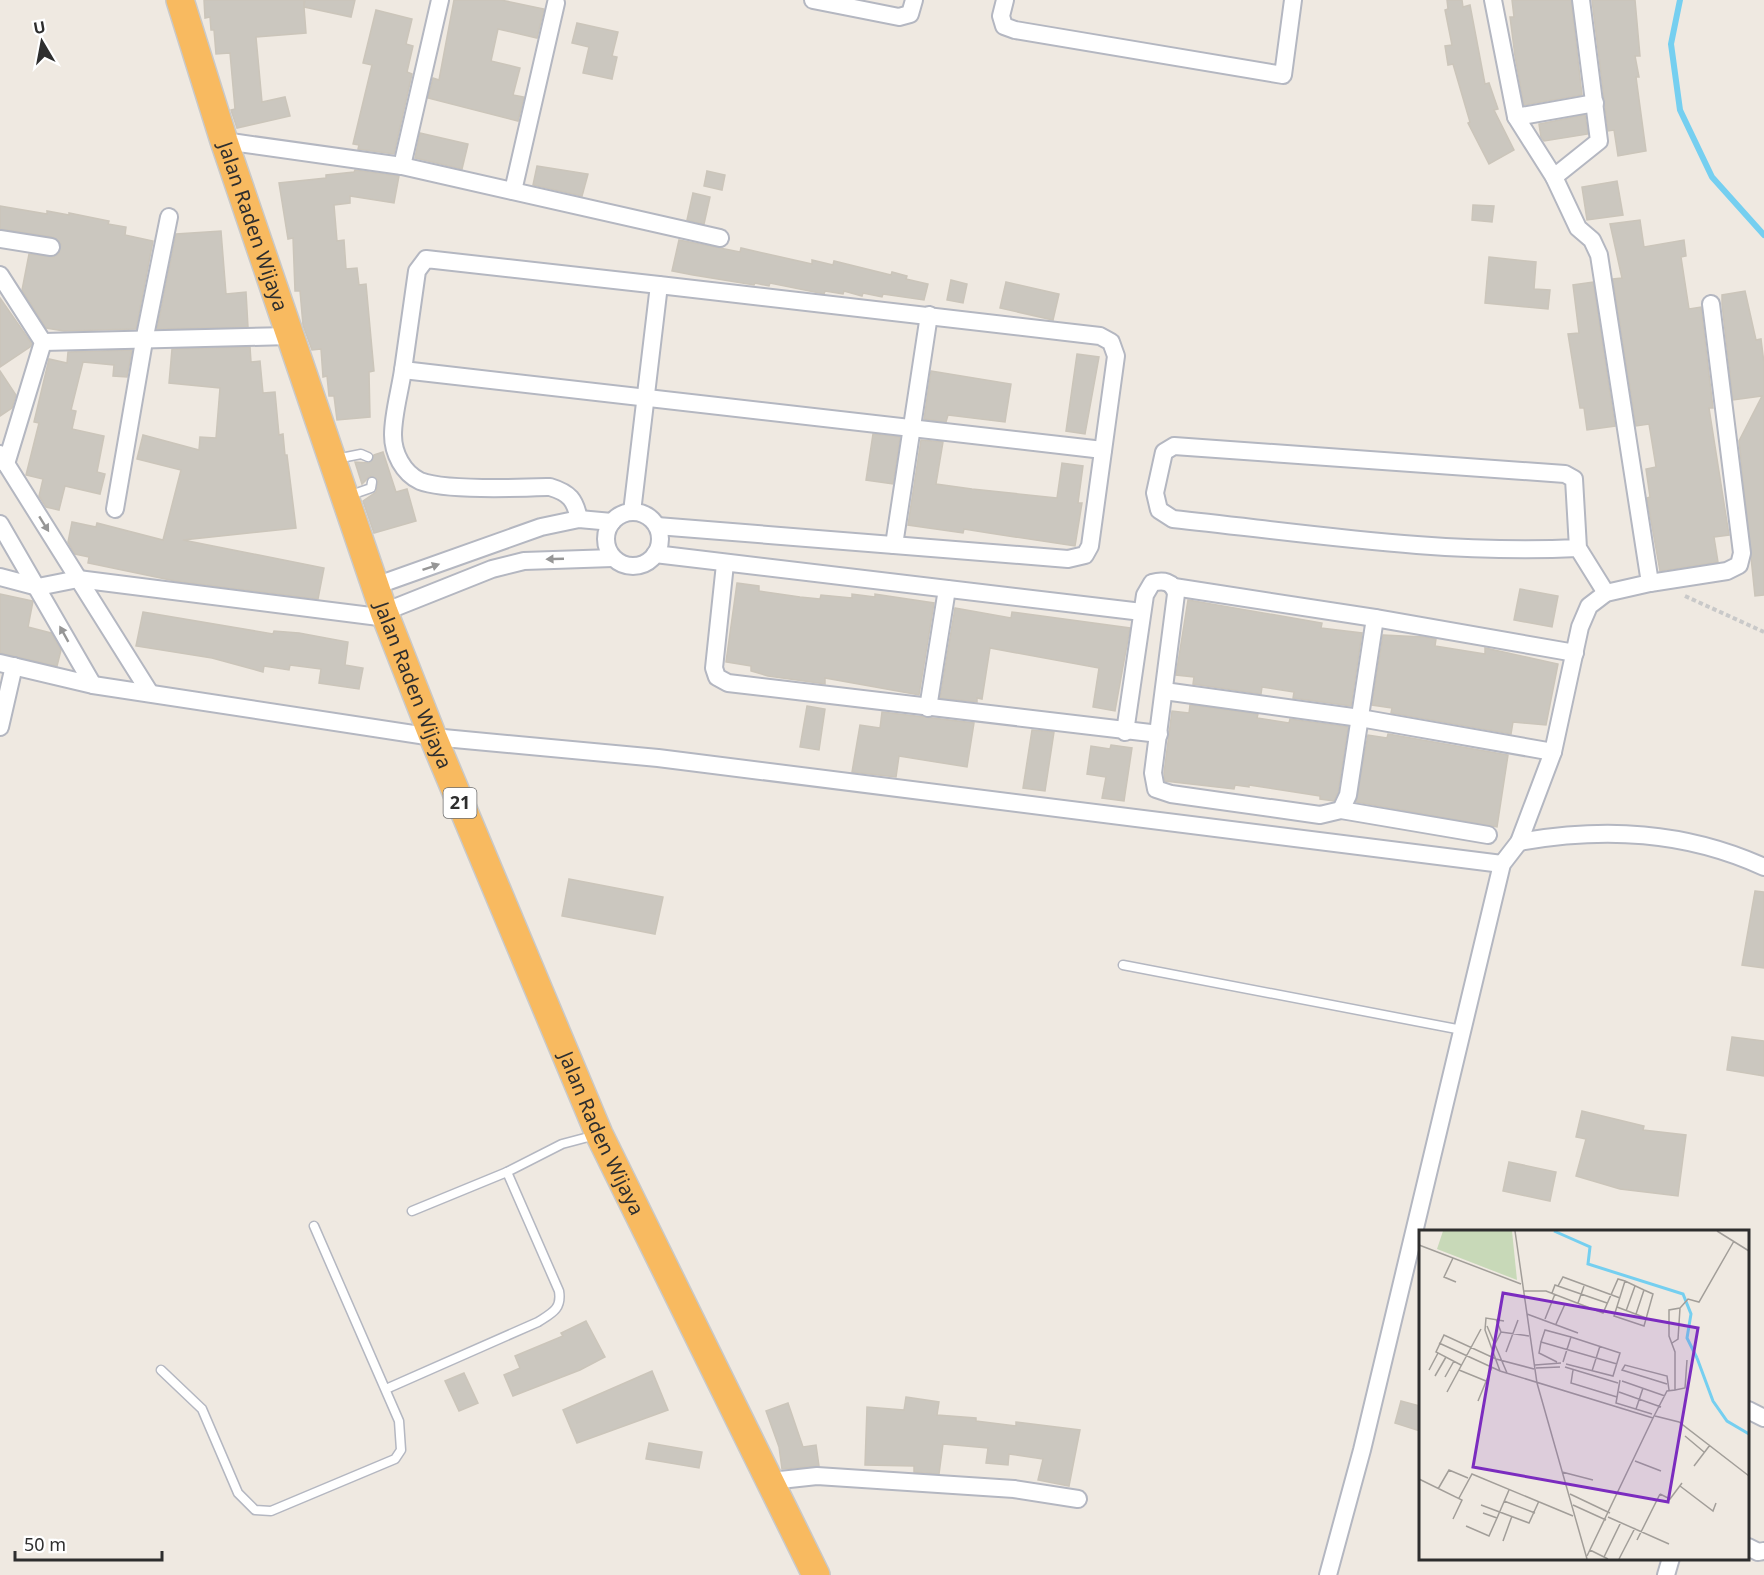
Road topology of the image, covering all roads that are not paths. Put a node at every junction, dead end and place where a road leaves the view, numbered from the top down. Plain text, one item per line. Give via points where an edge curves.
1 (180, 0) edge
2 (440, 0) edge
3 (813, 0) edge
4 (914, 0) edge
5 (1005, 0) edge
6 (1293, 0) edge
7 (1493, 0) edge
8 (1581, 0) edge
9 (555, 3) dead end
10 (1594, 103) junction
11 (1516, 117) junction
12 (224, 141) junction
13 (402, 166) junction
14 (1554, 177) junction
15 (513, 191) junction
16 (169, 217) dead end
17 (0, 238) edge
18 (720, 238) dead end
19 (51, 247) dead end
20 (0, 275) edge
21 (659, 285) junction
22 (1711, 304) dead end
23 (929, 315) junction
24 (290, 336) junction
25 (144, 341) junction
26 (43, 342) junction
27 (404, 370) junction
28 (647, 399) junction
29 (913, 426) junction
30 (1103, 450) junction
31 (368, 457) dead end
32 (3, 459) edge
33 (332, 460) junction
34 (372, 482) dead end
35 (345, 497) junction
36 (115, 508) dead end
37 (632, 512) junction
38 (579, 519) junction
39 (612, 522) junction
40 (0, 524) edge
41 (657, 526) junction
42 (894, 545) junction
43 (486, 548) junction
44 (1578, 548) junction
45 (655, 554) junction
46 (614, 558) junction
47 (725, 564) junction
48 (492, 568) junction
49 (0, 577) edge
50 (78, 579) junction
51 (1650, 583) junction
52 (375, 586) junction
53 (38, 587) junction
54 (1174, 587) junction
55 (947, 589) junction
56 (1606, 593) junction
57 (1142, 612) junction
58 (385, 615) junction
59 (1375, 618) junction
60 (1575, 653) junction
61 (7, 665) edge
62 (93, 685) junction
63 (1164, 691) junction
64 (150, 693) junction
65 (928, 708) junction
66 (1360, 718) junction
67 (0, 727) edge
68 (1125, 732) junction
69 (1159, 734) junction
70 (433, 738) junction
71 (1553, 752) junction
72 (1341, 810) junction
73 (1488, 835) dead end
74 (1519, 842) junction
75 (1502, 864) junction
76 (1764, 867) edge
77 (1123, 965) dead end
78 (1462, 1030) junction
79 (599, 1134) junction
80 (507, 1172) junction
81 (412, 1211) dead end
82 (314, 1226) dead end
83 (1421, 1230) edge
84 (1419, 1239) edge
85 (1413, 1268) edge
86 (161, 1370) dead end
87 (386, 1389) junction
88 (1749, 1410) edge
89 (1764, 1418) edge
90 (771, 1481) junction
91 (1078, 1498) dead end
92 (1749, 1548) edge
93 (1764, 1551) edge
94 (1670, 1560) edge
95 (816, 1575) edge
96 (1328, 1575) edge
97 (1666, 1575) edge

1 - 12 highway, Jalan Raden Wijaya / 21
2 - 13 street
3 - 4 street via 899,17 910,14
5 - 6 street via 1002,22 1015,30 1283,75
7 - 11 street
8 - 10 street
9 - 15 street
10 - 11 street
10 - 14 street via 1599,141
11 - 14 street
12 - 13 street
12 - 24 highway, Jalan Raden Wijaya / 21
13 - 15 street
14 - 51 street via 1578,228 1592,240 1599,255
15 - 18 street
16 - 25 street
17 - 19 street
20 - 26 street
21 - 23 street
21 - 27 street via 426,259 417,271
21 - 28 street
22 - 51 street via 1742,554 1740,565 1727,571
23 - 29 street
23 - 30 street via 1100,336 1111,342 1116,356
24 - 25 street
24 - 33 highway, Jalan Raden Wijaya / 21
25 - 26 street
25 - 36 street
26 - 32 street
27 - 28 street
27 - 38 street via 393,435 398,459 408,472 420,481 441,484 550,487 576,501
28 - 29 street
28 - 37 street
29 - 30 street
29 - 42 street
30 - 42 street via 1090,546 1085,555 1068,559
31 - 33 lane via 361,454
32 -> 50 street
33 - 35 highway, Jalan Raden Wijaya / 21
34 - 35 lane via 371,488
35 - 52 highway, Jalan Raden Wijaya / 21
37 - 39 street
37 - 41 street via 646,516
38 - 39 street
38 - 43 street via 541,527
39 - 46 street via 606,540
40 - 53 street
41 - 42 street
41 - 45 street via 659,541
43 - 48 street
52 -> 43 street
44 - 44 street via 1574,479 1565,474 1174,446 1164,452 1155,493 1158,510 1173,519 1396,543 1535,550
44 - 56 street
45 - 46 street via 635,566
45 - 47 street
46 -> 48 street via 524,561
47 - 55 street
47 - 65 street via 714,668 717,677 728,684
48 - 58 street
49 - 53 street
50 - 53 street
50 - 58 street
50 - 64 street
51 - 56 street
52 - 58 highway, Jalan Raden Wijaya / 21
62 -> 53 street
54 - 57 street via 1161,581 1152,583
54 - 59 street
54 - 63 street
55 - 57 street
55 - 65 street
56 - 60 street via 1589,606
57 - 68 street
58 - 70 highway, Jalan Raden Wijaya / 21
59 - 60 street
59 - 66 street
60 - 71 street
61 - 62 street
61 - 67 street
62 - 64 street
63 - 66 street
63 - 69 street
64 - 70 street
65 - 68 street
66 - 71 street
66 - 72 street via 1348,795
68 - 69 street
69 - 72 street via 1153,774 1156,789 1320,815
70 - 75 street via 658,758
70 - 79 highway, Jalan Raden Wijaya / 21
71 - 74 street
72 - 73 street
74 - 75 street
74 - 76 street via 1591,833 1672,837
75 - 78 street
77 - 78 lane
78 - 83 street
79 - 80 lane via 562,1143
79 - 90 highway, Jalan Raden Wijaya / 21
80 - 81 lane
80 - 87 lane via 561,1302 538,1322
82 - 87 lane
84 - 85 street
85 - 96 street
86 - 87 lane via 202,1409 238,1493 255,1510 271,1511 293,1503 395,1459 402,1437
88 - 89 street
90 - 91 street via 817,1476 1014,1489
90 - 95 highway, Jalan Raden Wijaya / 21
92 - 93 street
94 - 97 street

